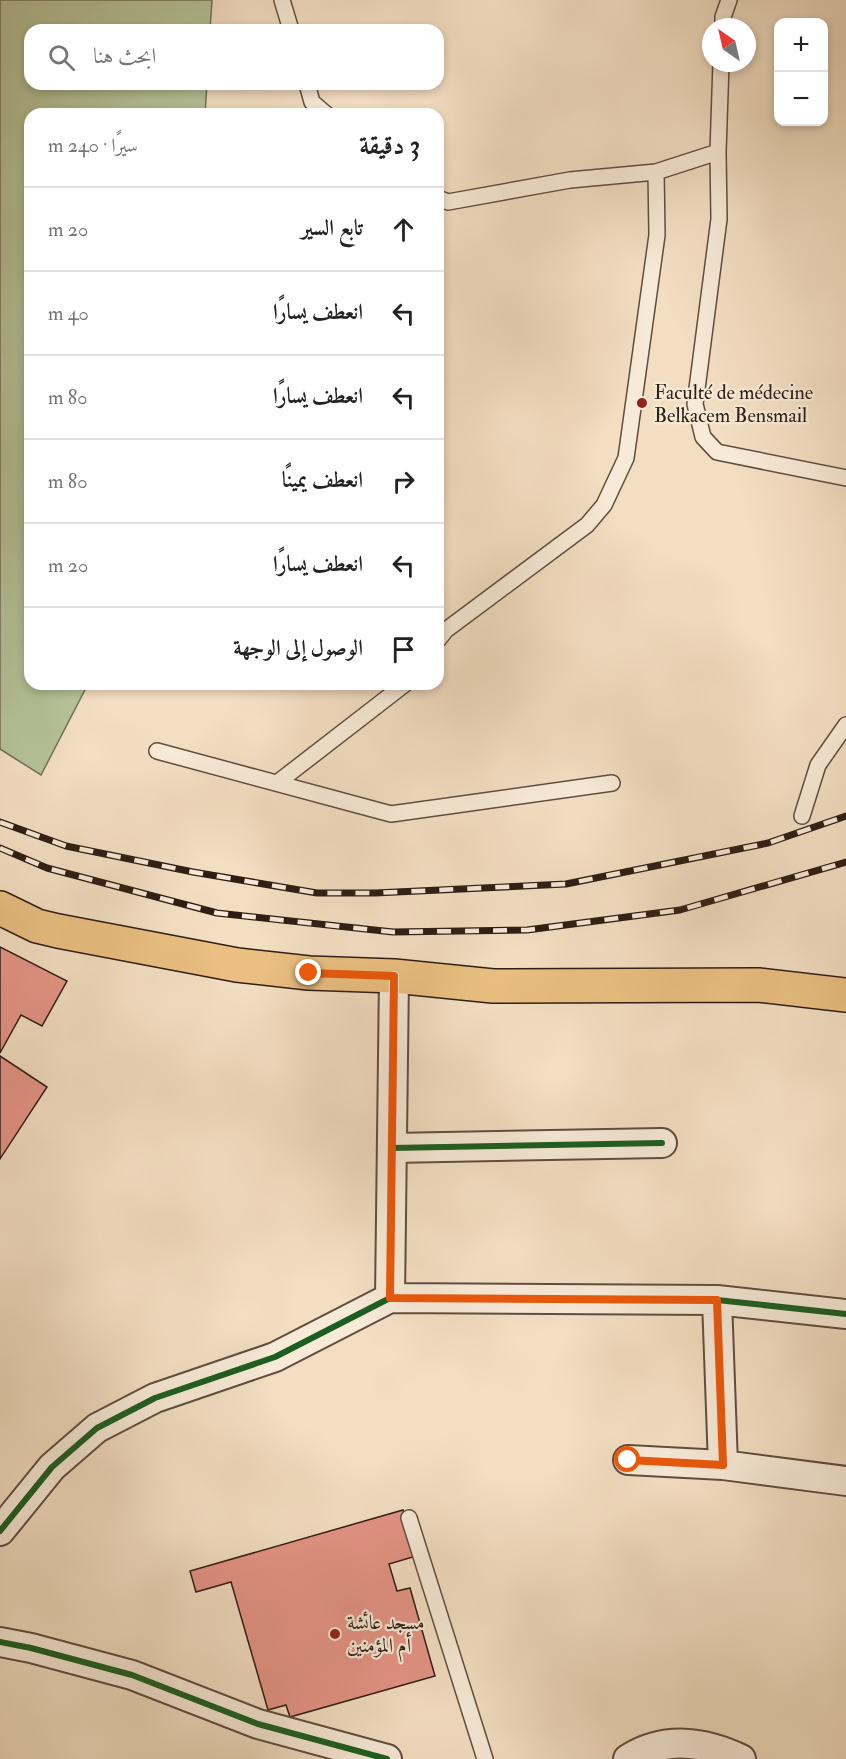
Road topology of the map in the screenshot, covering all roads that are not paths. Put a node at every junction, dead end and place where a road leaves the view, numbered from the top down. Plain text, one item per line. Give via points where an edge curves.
1 (282, 0) edge
2 (729, 0) edge
3 (723, 18) edge
4 (289, 24) edge
5 (721, 72) edge
6 (309, 90) edge
7 (319, 108) edge
8 (718, 152) junction
9 (656, 172) junction
10 (444, 200) edge
11 (846, 478) edge
12 (444, 632) edge
13 (397, 690) edge
14 (846, 725) edge
15 (157, 751) dead end
16 (277, 783) junction
17 (612, 783) dead end
18 (802, 816) dead end
19 (0, 908) edge
20 (394, 976) junction
21 (846, 995) edge
22 (662, 1143) dead end
23 (392, 1148) junction
24 (390, 1298) junction
25 (717, 1300) junction
26 (846, 1314) edge
27 (628, 1460) dead end
28 (723, 1465) junction
29 (846, 1481) edge
30 (409, 1518) dead end
31 (0, 1531) edge
32 (0, 1642) edge
33 (387, 1759) edge
34 (485, 1759) edge
35 (628, 1759) edge
36 (741, 1759) edge

1 - 4 lane
2 - 3 lane
5 - 8 lane
6 - 7 lane via 312,102
8 - 9 lane
8 - 11 lane via 719,219 695,404 703,437 717,452
9 - 10 lane via 570,180
9 - 12 lane via 657,235 626,458 604,505 587,525
13 - 16 lane
14 - 18 lane via 818,765
15 - 16 lane
16 - 17 lane via 392,814
19 - 20 main road via 38,926 226,963 309,973
20 - 21 main road via 493,986 758,985
20 - 23 street
22 - 23 street
23 - 24 street
24 - 25 street
24 - 31 street via 275,1357 155,1398 97,1428 52,1467
25 - 26 street
25 - 28 street
27 - 28 street
28 - 29 street
30 - 34 lane
32 - 33 street via 132,1675 258,1724
35 - 36 street via 644,1749 674,1742 698,1743

